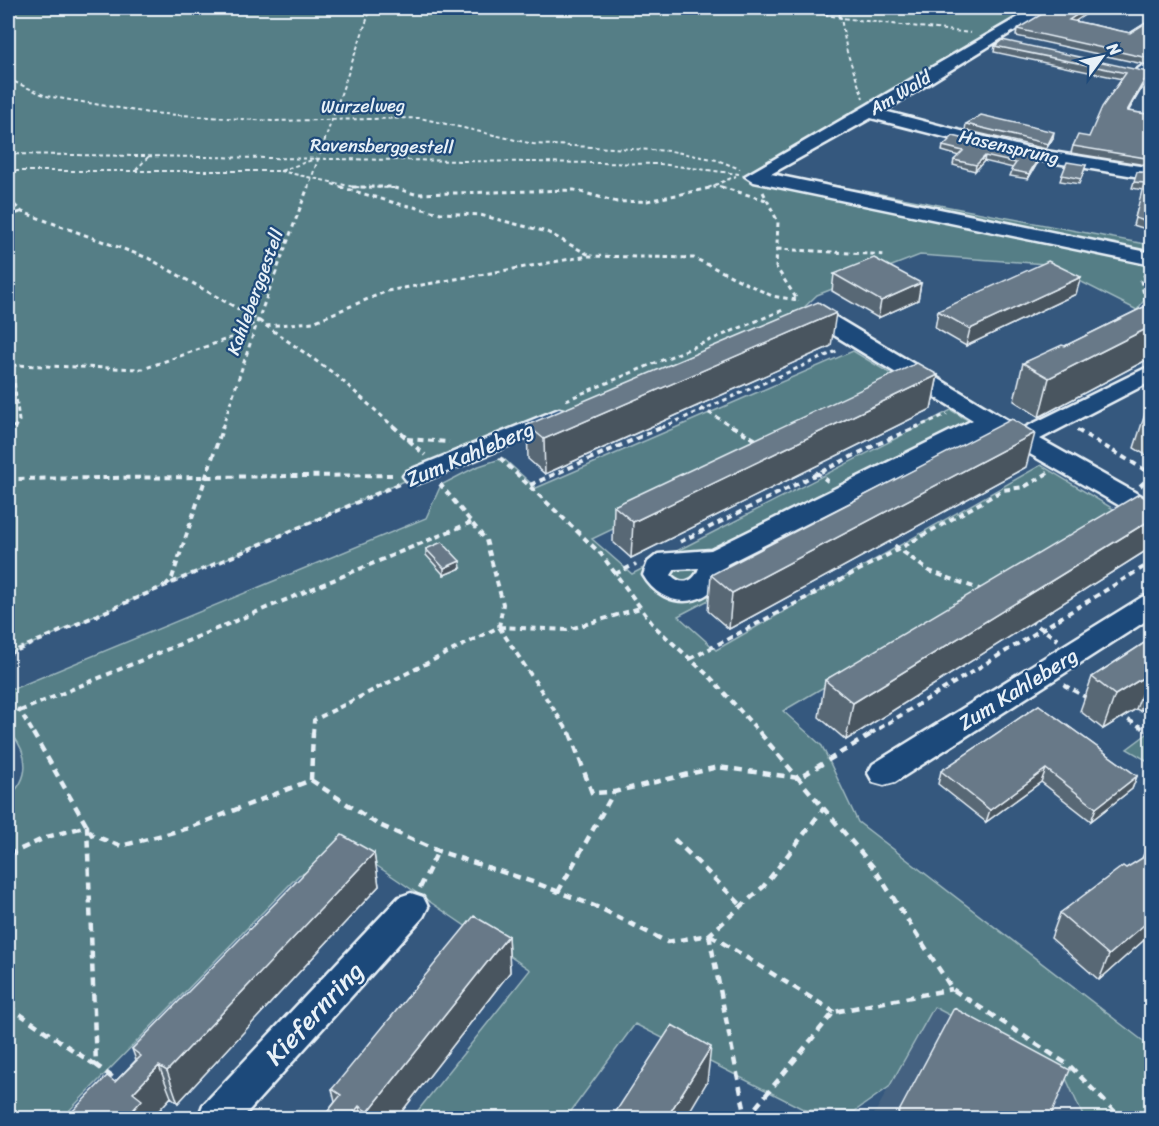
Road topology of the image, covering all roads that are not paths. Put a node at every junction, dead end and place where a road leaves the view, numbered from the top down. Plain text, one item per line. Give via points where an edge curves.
1 (1044, 8) edge
2 (993, 38) junction
3 (1016, 43) edge
4 (869, 112) junction
5 (1152, 174) edge
6 (1152, 259) edge
7 (780, 325) edge
8 (1152, 372) edge
9 (583, 406) edge
10 (991, 421) junction
11 (1021, 439) junction
12 (429, 472) road end
13 (1149, 509) edge
14 (715, 559) dead end
15 (1152, 604) edge
16 (884, 773) dead end
17 (411, 908) road end
18 (217, 1119) edge

1 - 2 street, Am Wald
2 - 3 street
2 - 4 street, Am Wald
4 - 5 street, Hasensprung via 1026,153
4 - 6 street, Am Wald via 747,175
7 - 10 street via 803,309
8 - 11 street
9 - 12 street, Zum Kahleberg
10 - 11 street
10 - 14 street
11 - 13 street
15 - 16 street, Zum Kahleberg
17 - 18 street, Kiefernring

